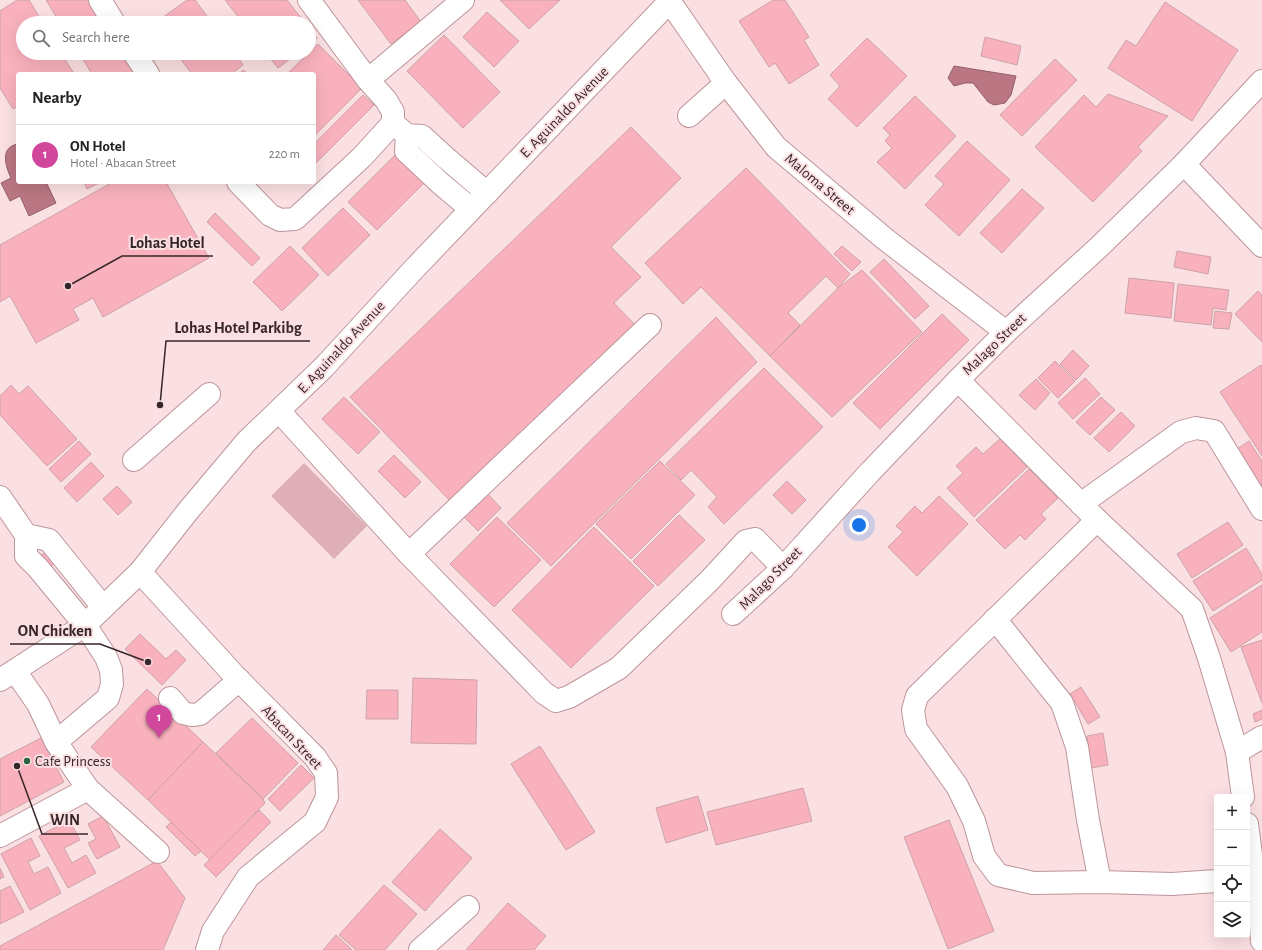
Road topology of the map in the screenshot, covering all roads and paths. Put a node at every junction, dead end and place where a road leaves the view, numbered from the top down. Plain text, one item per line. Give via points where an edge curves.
1 (100, 0) edge
2 (309, 0) edge
3 (463, 0) edge
4 (671, 1) edge
5 (110, 16) edge
6 (139, 60) edge
7 (147, 72) edge
8 (368, 80) junction
9 (1262, 81) edge
10 (726, 83) junction
11 (689, 116) dead end
12 (400, 129) junction
13 (1184, 164) junction
14 (240, 184) edge
15 (487, 193) junction
16 (471, 209) junction
17 (1262, 246) edge
18 (650, 325) dead end
19 (1006, 332) junction
20 (958, 380) junction
21 (209, 394) dead end
22 (279, 411) junction
23 (134, 460) dead end
24 (0, 497) edge
25 (1081, 504) junction
26 (1262, 509) edge
27 (1097, 520) junction
28 (26, 535) junction
29 (409, 554) junction
30 (783, 568) junction
31 (140, 572) junction
32 (103, 607) junction
33 (734, 614) dead end
34 (995, 619) junction
35 (85, 624) junction
36 (8, 675) edge
37 (239, 680) junction
38 (170, 698) dead end
39 (1262, 737) edge
40 (56, 742) junction
41 (1237, 752) junction
42 (88, 789) junction
43 (1243, 794) edge
44 (1247, 830) edge
45 (0, 836) edge
46 (158, 852) dead end
47 (1251, 879) edge
48 (1214, 881) edge
49 (1100, 882) junction
50 (468, 907) dead end
51 (1262, 941) edge
52 (206, 950) edge
53 (420, 950) edge

1 - 5 street
2 - 8 street
3 - 8 street
4 - 10 street, Maloma Street
4 - 15 street, E. Aguinaldo Avenue
6 - 7 street
8 - 12 street via 386,100
9 - 13 street, Malago Street
10 - 11 street
10 - 19 street, Maloma Street via 776,147 885,240
12 - 14 street via 362,157 295,219 280,220 270,215
12 - 15 street via 422,136
12 - 16 street via 406,151
13 - 17 street
13 - 19 street, Malago Street via 1099,247
15 - 16 street, E. Aguinaldo Avenue
16 - 22 street, E. Aguinaldo Avenue via 324,367
18 - 29 street
19 - 20 street, Malago Street
20 - 25 street
20 - 30 street, Malago Street
21 - 23 street
22 - 29 street
22 - 31 street, E. Aguinaldo Avenue via 246,442
24 - 28 street
25 - 26 street via 1181,432 1196,428 1214,431
25 - 27 street
27 - 34 street
27 - 41 street via 1192,609
28 - 32 street via 49,540
28 - 35 street via 26,556
29 - 30 street via 544,693 556,701 569,697 619,668 710,580 746,541 755,539
30 - 33 street, Malago Street
31 - 32 street, E. Aguinaldo Avenue
31 - 37 street, Abacan Street
32 - 35 street, E. Aguinaldo Avenue
34 - 49 street via 1062,703 1077,747
34 - 49 street via 917,696 913,710 916,729 957,786 974,821 984,856 998,875 1033,883
35 - 36 street, E. Aguinaldo Avenue
35 - 40 street via 106,657 111,670 112,684 108,698
36 - 40 street
37 - 38 street via 200,714 183,713
37 - 52 street, Abacan Street via 315,757 326,773 327,797 315,822 248,877 213,931
39 - 41 street
40 - 42 street
41 - 43 street
42 - 45 street
42 - 46 street
44 - 47 street
47 - 51 street via 1259,897
48 - 49 street via 1172,884
50 - 53 street

